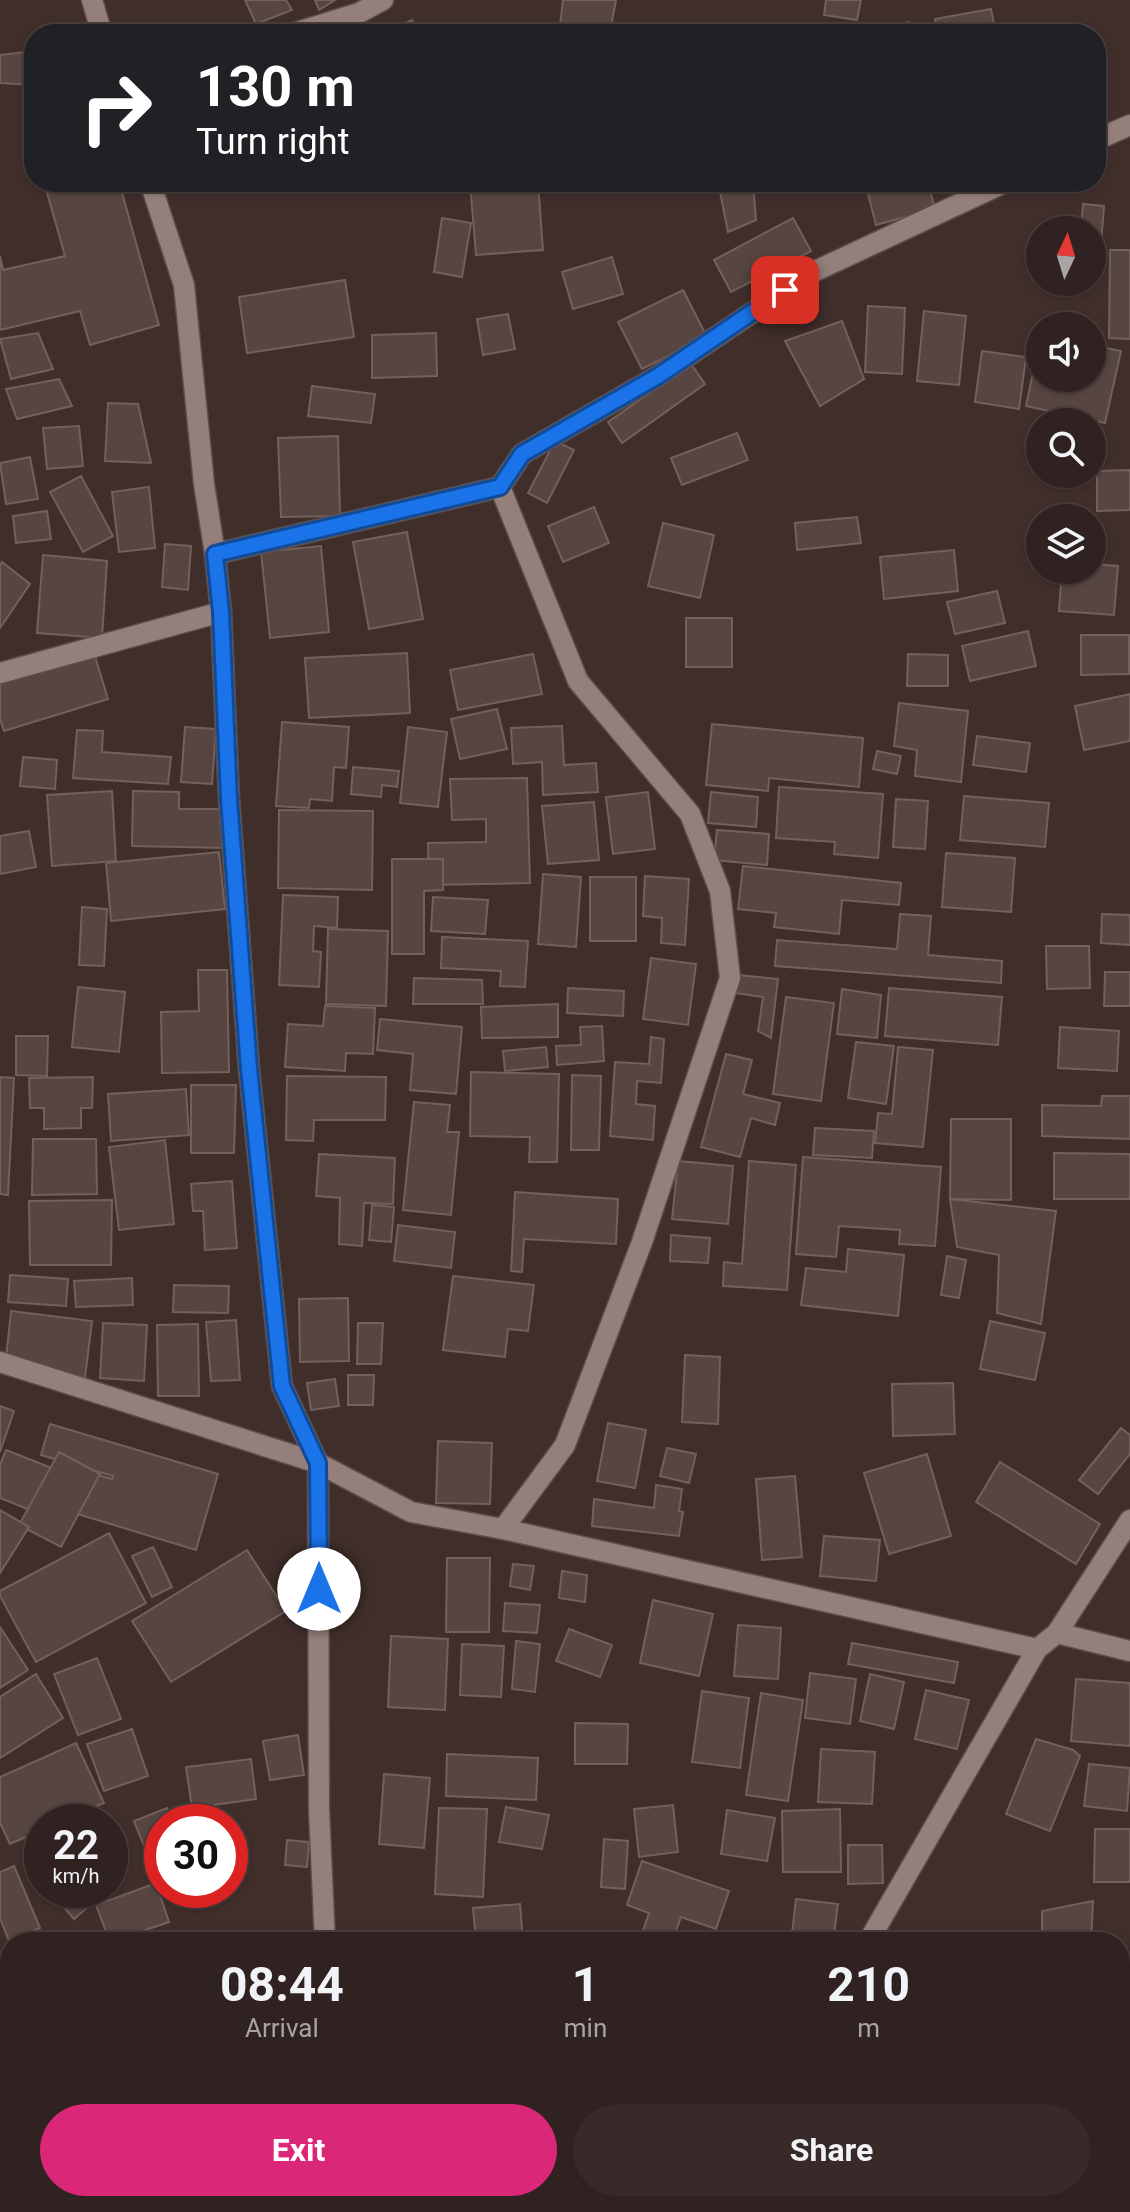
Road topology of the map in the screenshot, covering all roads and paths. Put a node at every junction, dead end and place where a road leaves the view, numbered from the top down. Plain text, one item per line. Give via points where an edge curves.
1 (92, 0) edge
2 (383, 0) edge
3 (99, 24) edge
4 (323, 24) edge
5 (1130, 125) edge
6 (1106, 136) edge
7 (153, 192) edge
8 (985, 192) edge
9 (500, 487) junction
10 (215, 554) junction
11 (221, 612) junction
12 (0, 673) edge
13 (0, 1362) edge
14 (318, 1463) junction
15 (1130, 1520) edge
16 (503, 1529) junction
17 (1057, 1633) junction
18 (1037, 1649) junction
19 (1130, 1651) edge
20 (325, 1932) edge
21 (874, 1932) edge

1 - 3 street
2 - 4 street
5 - 6 street
7 - 10 street via 184,285
8 - 9 street via 811,273 658,376 522,454
9 - 10 street
9 - 16 street via 578,681 690,814 720,891 730,978 642,1242 565,1445
10 - 11 street
11 - 12 street
11 - 14 street via 249,1069 282,1386
13 - 14 street
14 - 16 street via 411,1512
14 - 20 street
15 - 17 street
16 - 18 street
17 - 18 street
17 - 19 street
18 - 21 street

